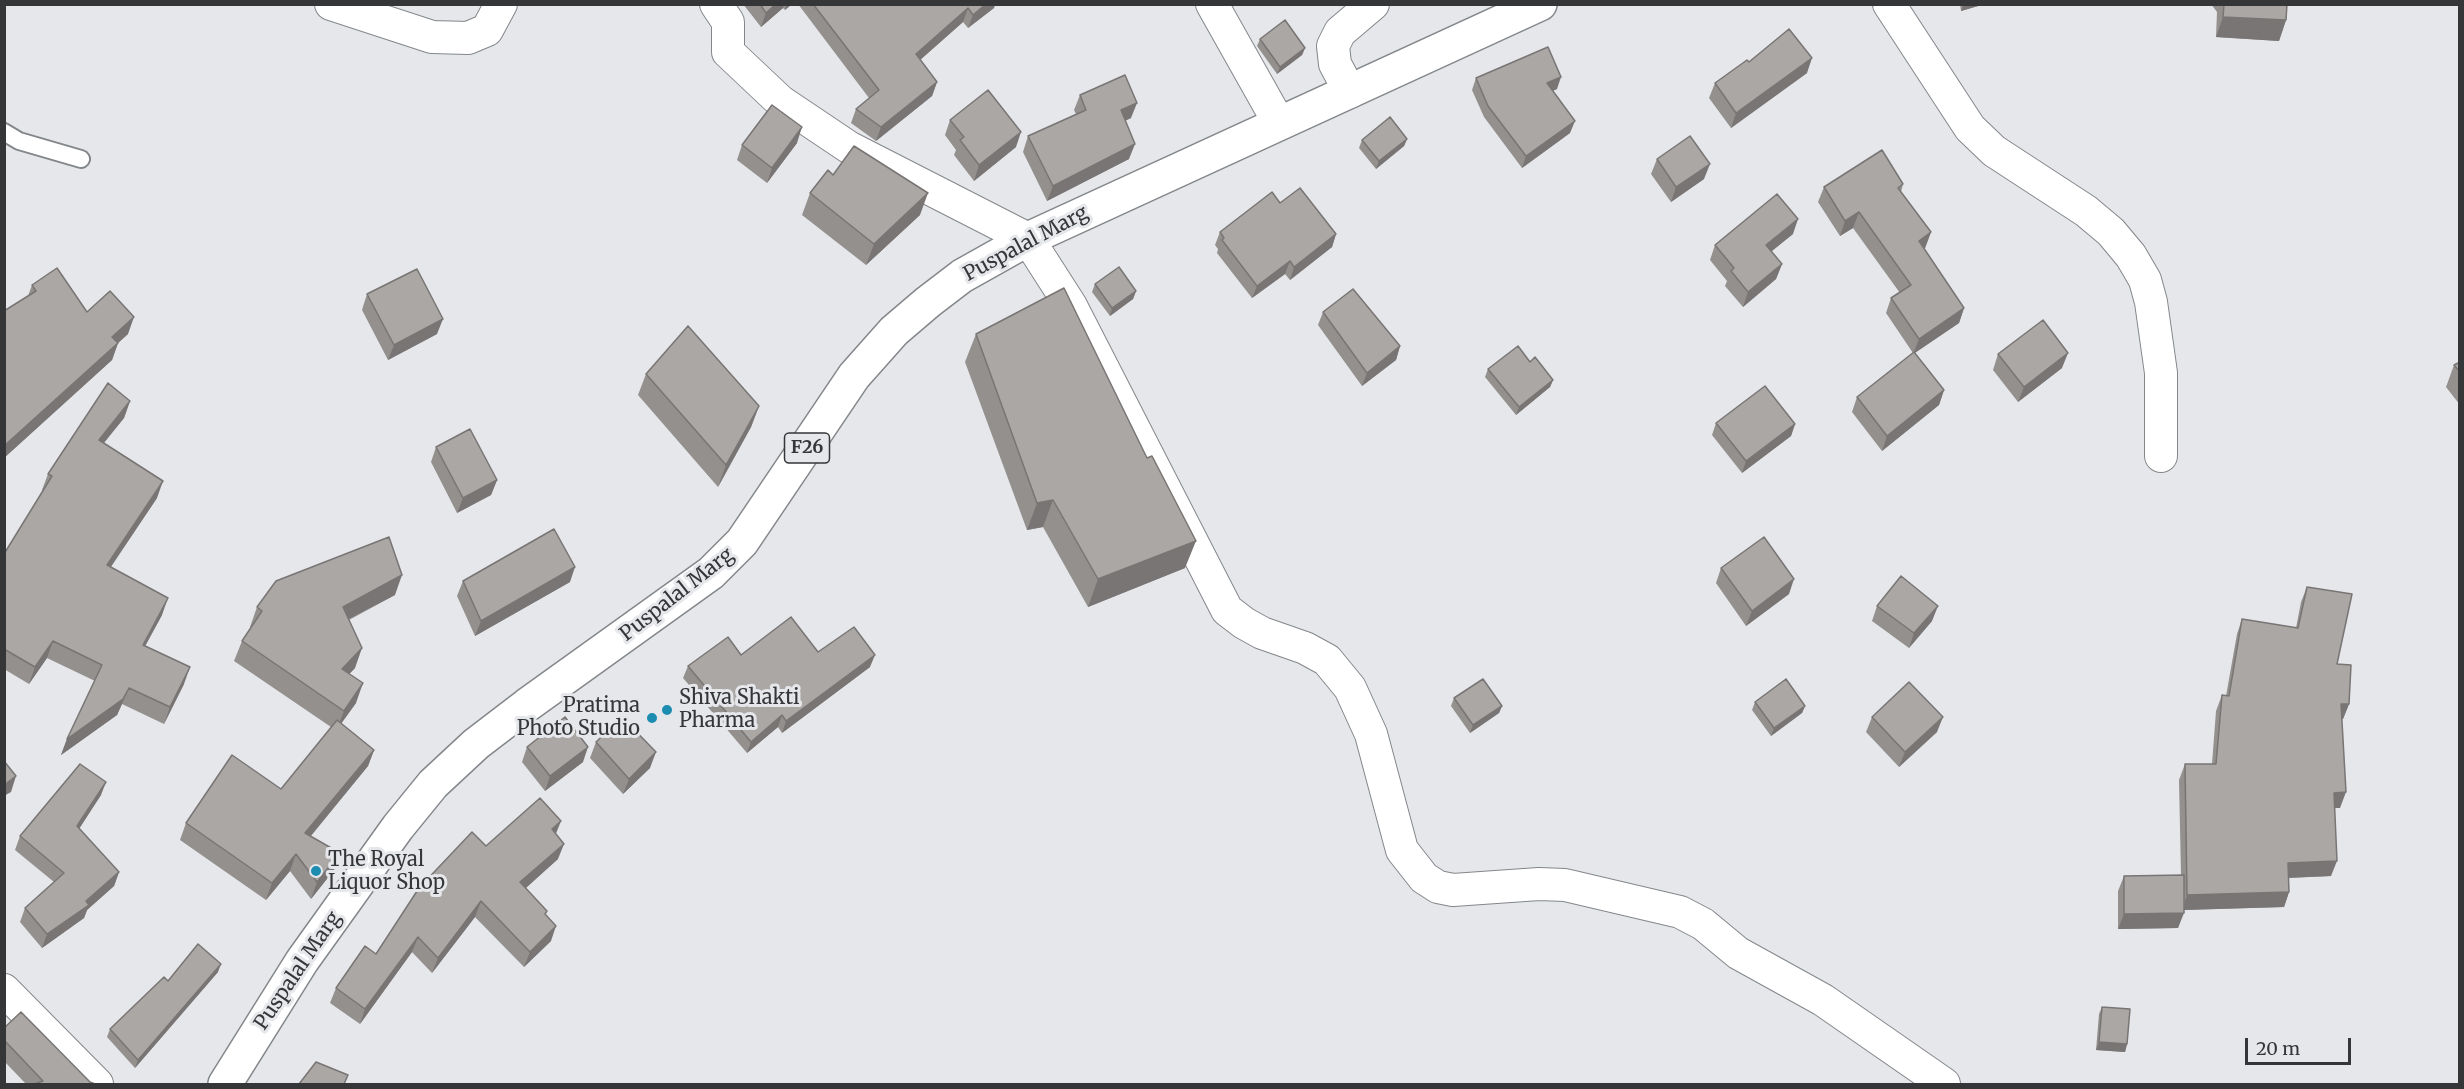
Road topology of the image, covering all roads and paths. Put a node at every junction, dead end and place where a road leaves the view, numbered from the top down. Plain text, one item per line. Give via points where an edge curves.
1 (331, 4) edge
2 (501, 4) edge
3 (716, 4) edge
4 (1212, 4) edge
5 (1373, 4) edge
6 (1540, 4) edge
7 (1889, 4) edge
8 (1350, 93) junction
9 (1279, 123) junction
10 (4, 132) edge
11 (81, 159) dead end
12 (1028, 239) junction
13 (2161, 456) dead end
14 (4, 990) edge
15 (97, 1084) edge
16 (225, 1084) edge
17 (1944, 1084) edge

1 - 2 street via 432,37 468,38 487,30
3 - 12 street via 728,22 728,52 780,101 850,148
4 - 9 street
5 - 8 street via 1340,32 1332,46 1335,64
6 - 8 main road, Puspalal Marg / F26
7 - 13 street via 1970,128 1994,151 2086,211 2131,256 2145,280 2151,302 2161,373
8 - 9 main road, Puspalal Marg / F26
9 - 12 main road, Puspalal Marg / F26
10 - 11 lane via 19,141
12 - 16 main road, Puspalal Marg / F26 via 962,276 894,331 854,376 742,542 711,573 527,705 433,784 302,961
12 - 17 street via 1071,306 1227,610 1262,633 1327,660 1350,688 1371,734 1402,850 1424,878 1438,888 1453,890 1565,885 1680,912 1748,958 1823,1000
14 - 15 street

